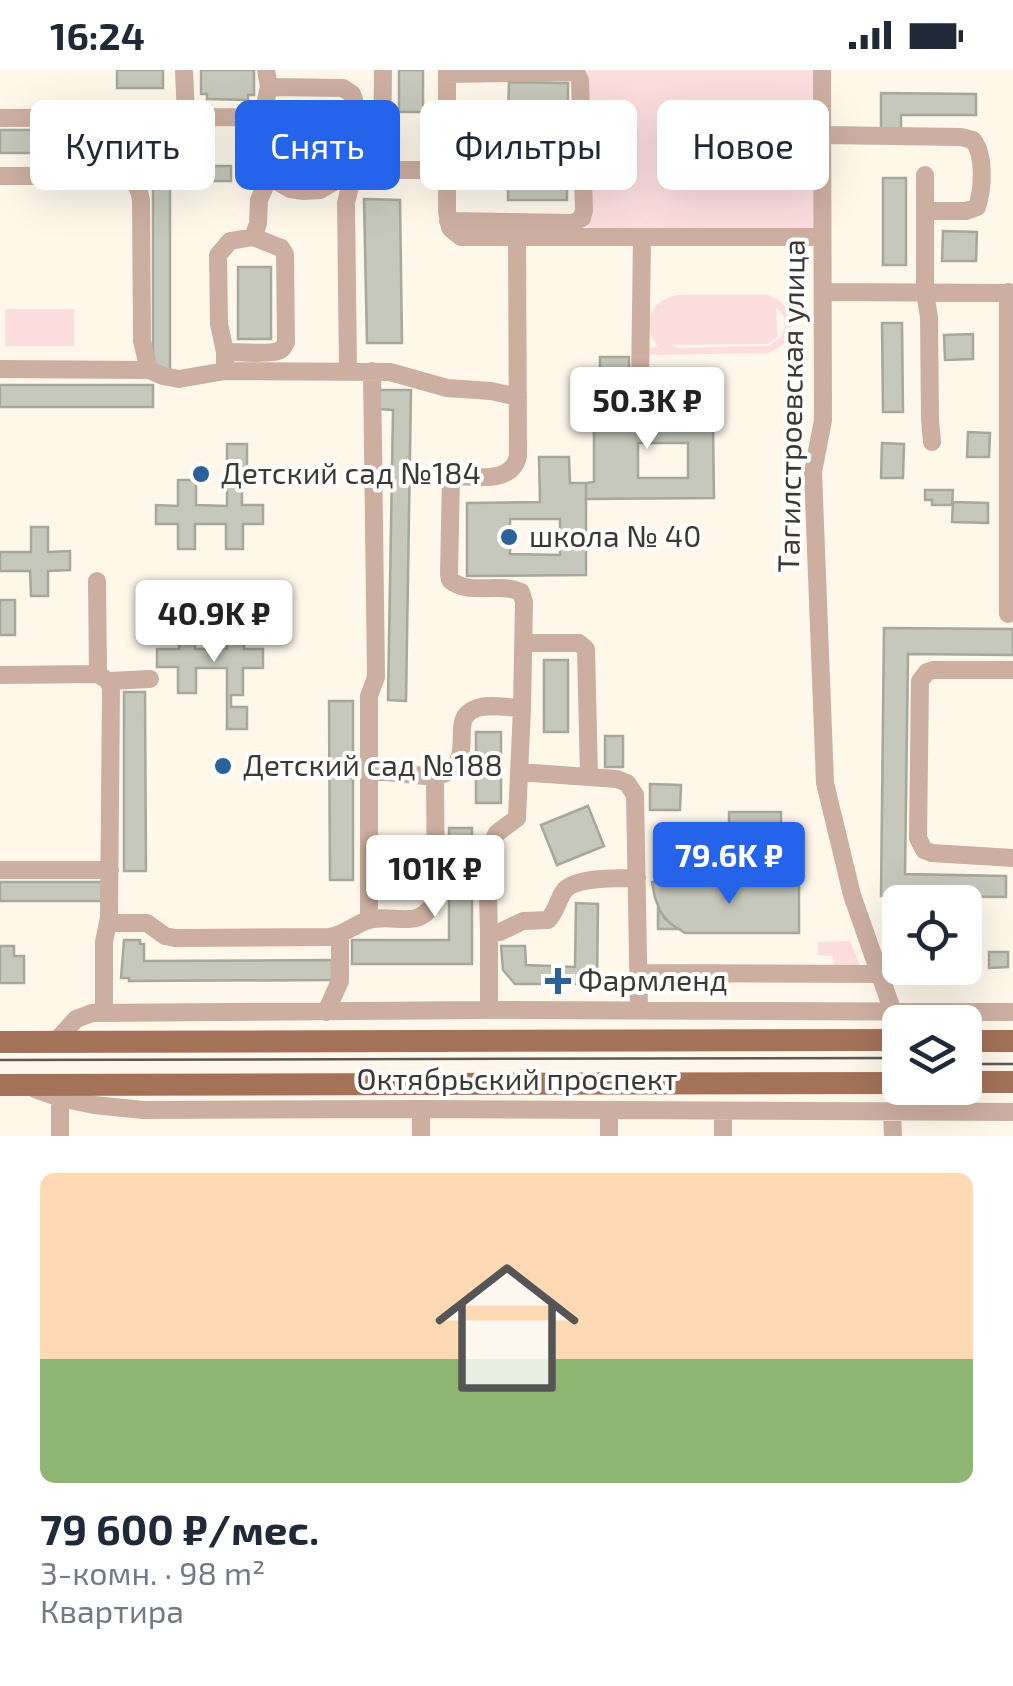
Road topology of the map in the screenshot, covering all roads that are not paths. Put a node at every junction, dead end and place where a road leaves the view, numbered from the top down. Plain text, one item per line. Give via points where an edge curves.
1 (184, 70) edge
2 (383, 70) edge
3 (822, 70) edge
4 (446, 72) edge
5 (268, 79) edge
6 (185, 100) edge
7 (354, 100) edge
8 (383, 100) edge
9 (446, 100) edge
10 (822, 100) edge
11 (0, 118) edge
12 (30, 118) edge
13 (829, 135) edge
14 (926, 175) dead end
15 (0, 176) edge
16 (264, 190) edge
17 (349, 190) edge
18 (447, 190) edge
19 (822, 190) edge
20 (925, 211) junction
21 (448, 221) junction
22 (252, 237) junction
23 (517, 238) junction
24 (642, 238) junction
25 (822, 238) junction
26 (823, 292) junction
27 (1010, 292) edge
28 (925, 293) junction
29 (225, 361) junction
30 (0, 369) edge
31 (149, 370) junction
32 (348, 371) junction
33 (372, 371) junction
34 (518, 396) junction
35 (678, 408) dead end
36 (932, 442) dead end
37 (97, 581) dead end
38 (1005, 614) edge
39 (524, 643) junction
40 (1013, 670) edge
41 (0, 676) edge
42 (103, 678) junction
43 (150, 679) dead end
44 (522, 708) junction
45 (367, 770) junction
46 (520, 772) junction
47 (588, 776) junction
48 (435, 778) junction
49 (1013, 858) edge
50 (0, 870) edge
51 (110, 870) junction
52 (637, 878) junction
53 (368, 919) junction
54 (109, 923) junction
55 (489, 934) junction
56 (340, 936) junction
57 (640, 973) junction
58 (880, 974) junction
59 (892, 1005) edge
60 (488, 1010) junction
61 (639, 1010) junction
62 (882, 1011) edge
63 (104, 1012) junction
64 (326, 1012) junction
65 (982, 1012) edge
66 (1013, 1012) edge
67 (882, 1040) edge
68 (1013, 1041) edge
69 (0, 1042) edge
70 (55, 1042) junction
71 (982, 1042) edge
72 (982, 1082) edge
73 (1013, 1082) edge
74 (882, 1083) edge
75 (0, 1085) edge
76 (25, 1085) junction
77 (60, 1098) junction
78 (421, 1109) junction
79 (608, 1111) junction
80 (722, 1112) junction
81 (892, 1112) junction
82 (1013, 1112) edge
83 (60, 1136) edge
84 (421, 1136) edge
85 (609, 1136) edge
86 (723, 1136) edge
87 (893, 1136) edge

1 - 6 street
2 - 8 street
3 - 10 street, Тагилстроевская улица
4 - 9 street
4 - 21 street via 577,74 584,210 573,223
5 - 7 street via 338,87
11 - 12 street
13 - 20 street via 974,140 980,152 978,207
14 - 20 street
15 - 31 street via 119,176 135,182
16 - 22 street
17 - 32 street
18 - 21 street
19 - 25 street, Тагилстроевская улица
20 - 28 street
21 - 23 street via 461,236
22 - 29 street via 230,241 218,255
22 - 29 street via 284,254 286,343 280,350
23 - 24 street
23 - 34 street
24 - 25 street
24 - 35 street via 640,384 657,405
25 - 26 street, Тагилстроевская улица
26 - 28 street
26 - 58 street, Тагилстроевская улица via 823,420 812,472 826,783 852,895
27 - 28 street
27 - 38 street
28 - 36 street
29 - 31 street via 179,379
29 - 32 street
30 - 31 street
32 - 33 street
33 - 34 street
33 - 45 street via 376,677 369,696
34 - 39 street via 513,470 451,476 449,574 459,587 521,592
37 - 42 street
39 - 44 street
39 - 47 street via 579,643 586,649
40 - 49 street via 933,670 918,686 918,838 924,850
41 - 42 street
42 - 43 street
42 - 51 street via 111,688
44 - 46 street
44 - 48 street via 470,711 456,765
45 - 48 street
45 - 53 street
46 - 47 street
46 - 55 street via 517,818 488,852
47 - 52 street via 622,780 634,795
48 - 53 street via 436,898 422,916
50 - 51 street
51 - 54 street
52 - 55 street via 570,886 548,920
52 - 57 street
53 - 56 street
54 - 56 street via 147,923 174,938 264,929
54 - 63 street
55 - 60 street
56 - 64 street via 340,981
57 - 58 street
57 - 61 street
58 - 59 street, Тагилстроевская улица
60 - 61 street
60 - 64 street
61 - 62 street
63 - 64 street
63 - 70 street via 76,1019
65 - 66 street
67 - 70 main road, Октябрьский проспект
68 - 71 main road
69 - 70 main road, Октябрьский проспект
72 - 73 main road
74 - 76 main road, Октябрьский проспект
75 - 76 main road, Октябрьский проспект
76 - 77 street, Октябрьский проспект
77 - 78 street, Октябрьский проспект via 143,1110
77 - 83 street
78 - 79 street, Октябрьский проспект
78 - 84 street
79 - 80 street, Октябрьский проспект
79 - 85 street
80 - 81 street, Октябрьский проспект
80 - 86 street
81 - 82 street, Октябрьский проспект
81 - 87 street

